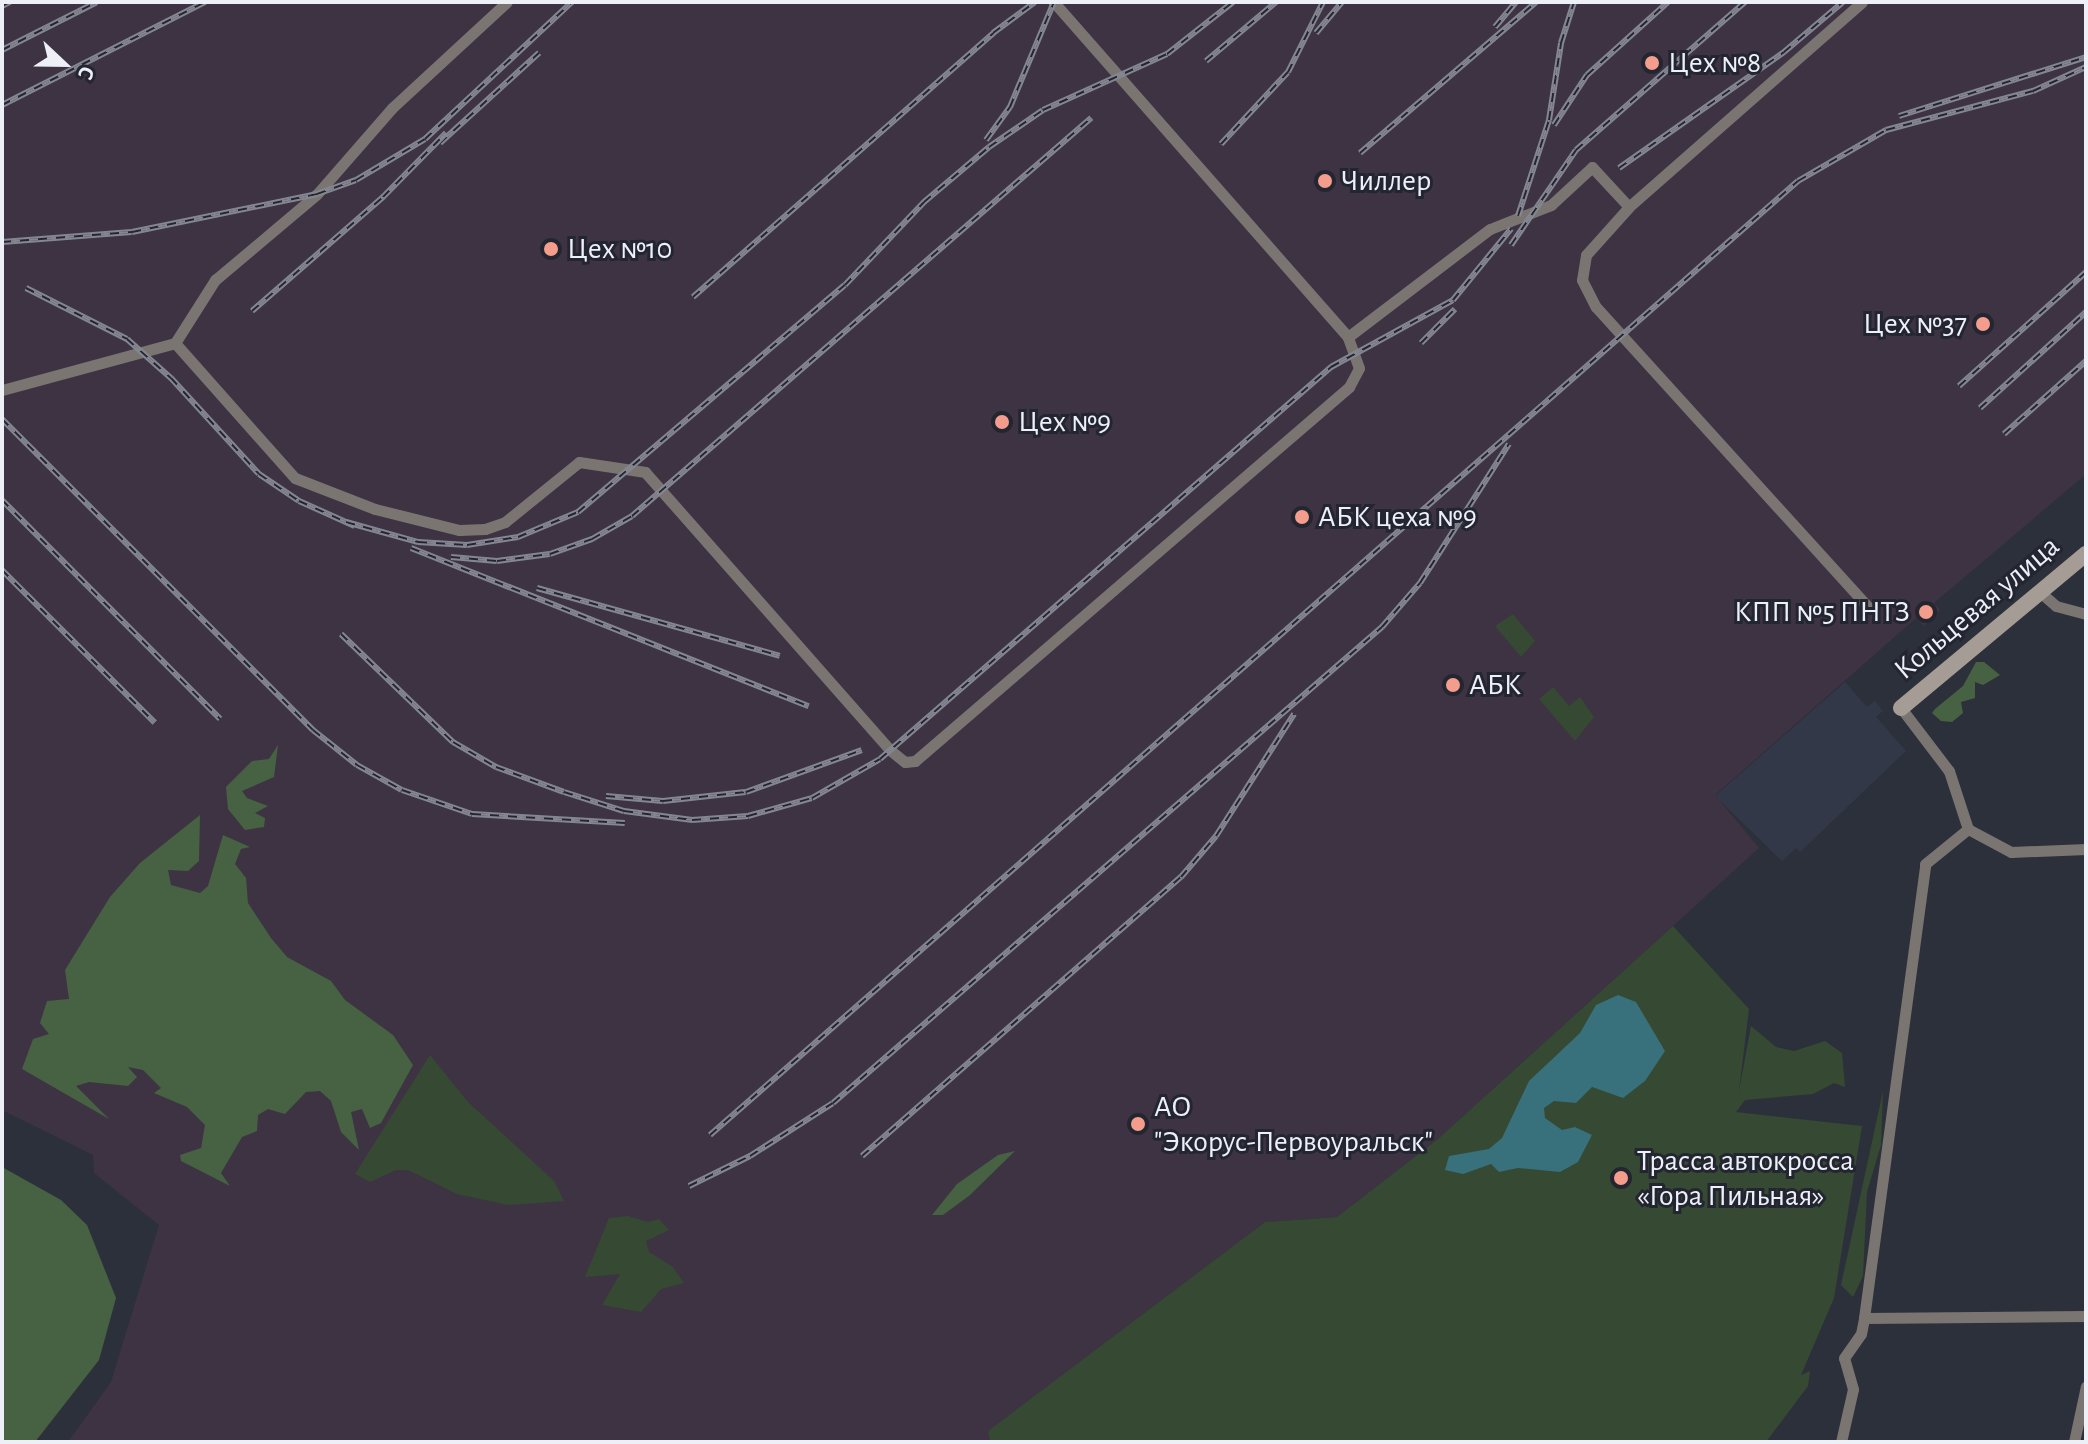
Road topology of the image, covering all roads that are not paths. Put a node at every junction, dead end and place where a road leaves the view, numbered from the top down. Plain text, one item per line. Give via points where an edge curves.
1 (507, 2) edge
2 (1054, 2) edge
3 (1862, 2) edge
4 (1629, 207) junction
5 (1348, 337) junction
6 (175, 343) junction
7 (2, 390) edge
8 (2086, 554) edge
9 (2040, 592) junction
10 (1867, 606) dead end
11 (2086, 614) edge
12 (1901, 708) joint
13 (1968, 829) junction
14 (2086, 849) edge
15 (2086, 1316) edge
16 (1864, 1318) junction
17 (2086, 1386) edge
18 (1841, 1442) edge
19 (2074, 1442) edge

1 - 6 street via 392,108 317,194 215,280
2 - 5 street
3 - 4 street
4 - 5 street via 1592,167 1551,205 1490,229
4 - 10 street via 1586,255 1586,294
5 - 6 street via 1359,368 1349,387 934,748 910,762 890,750 645,472 579,462 515,515 485,529 459,530 375,509 295,478
6 - 7 street
8 - 9 street, Кольцевая улица
9 - 11 street via 2056,606
9 - 12 street, Кольцевая улица
12 - 13 street, Кольцевая улица via 1949,771
13 - 14 street via 2011,852
13 - 16 street via 1925,864
15 - 16 street
16 - 18 street via 1861,1334 1844,1358 1853,1389
17 - 19 street

